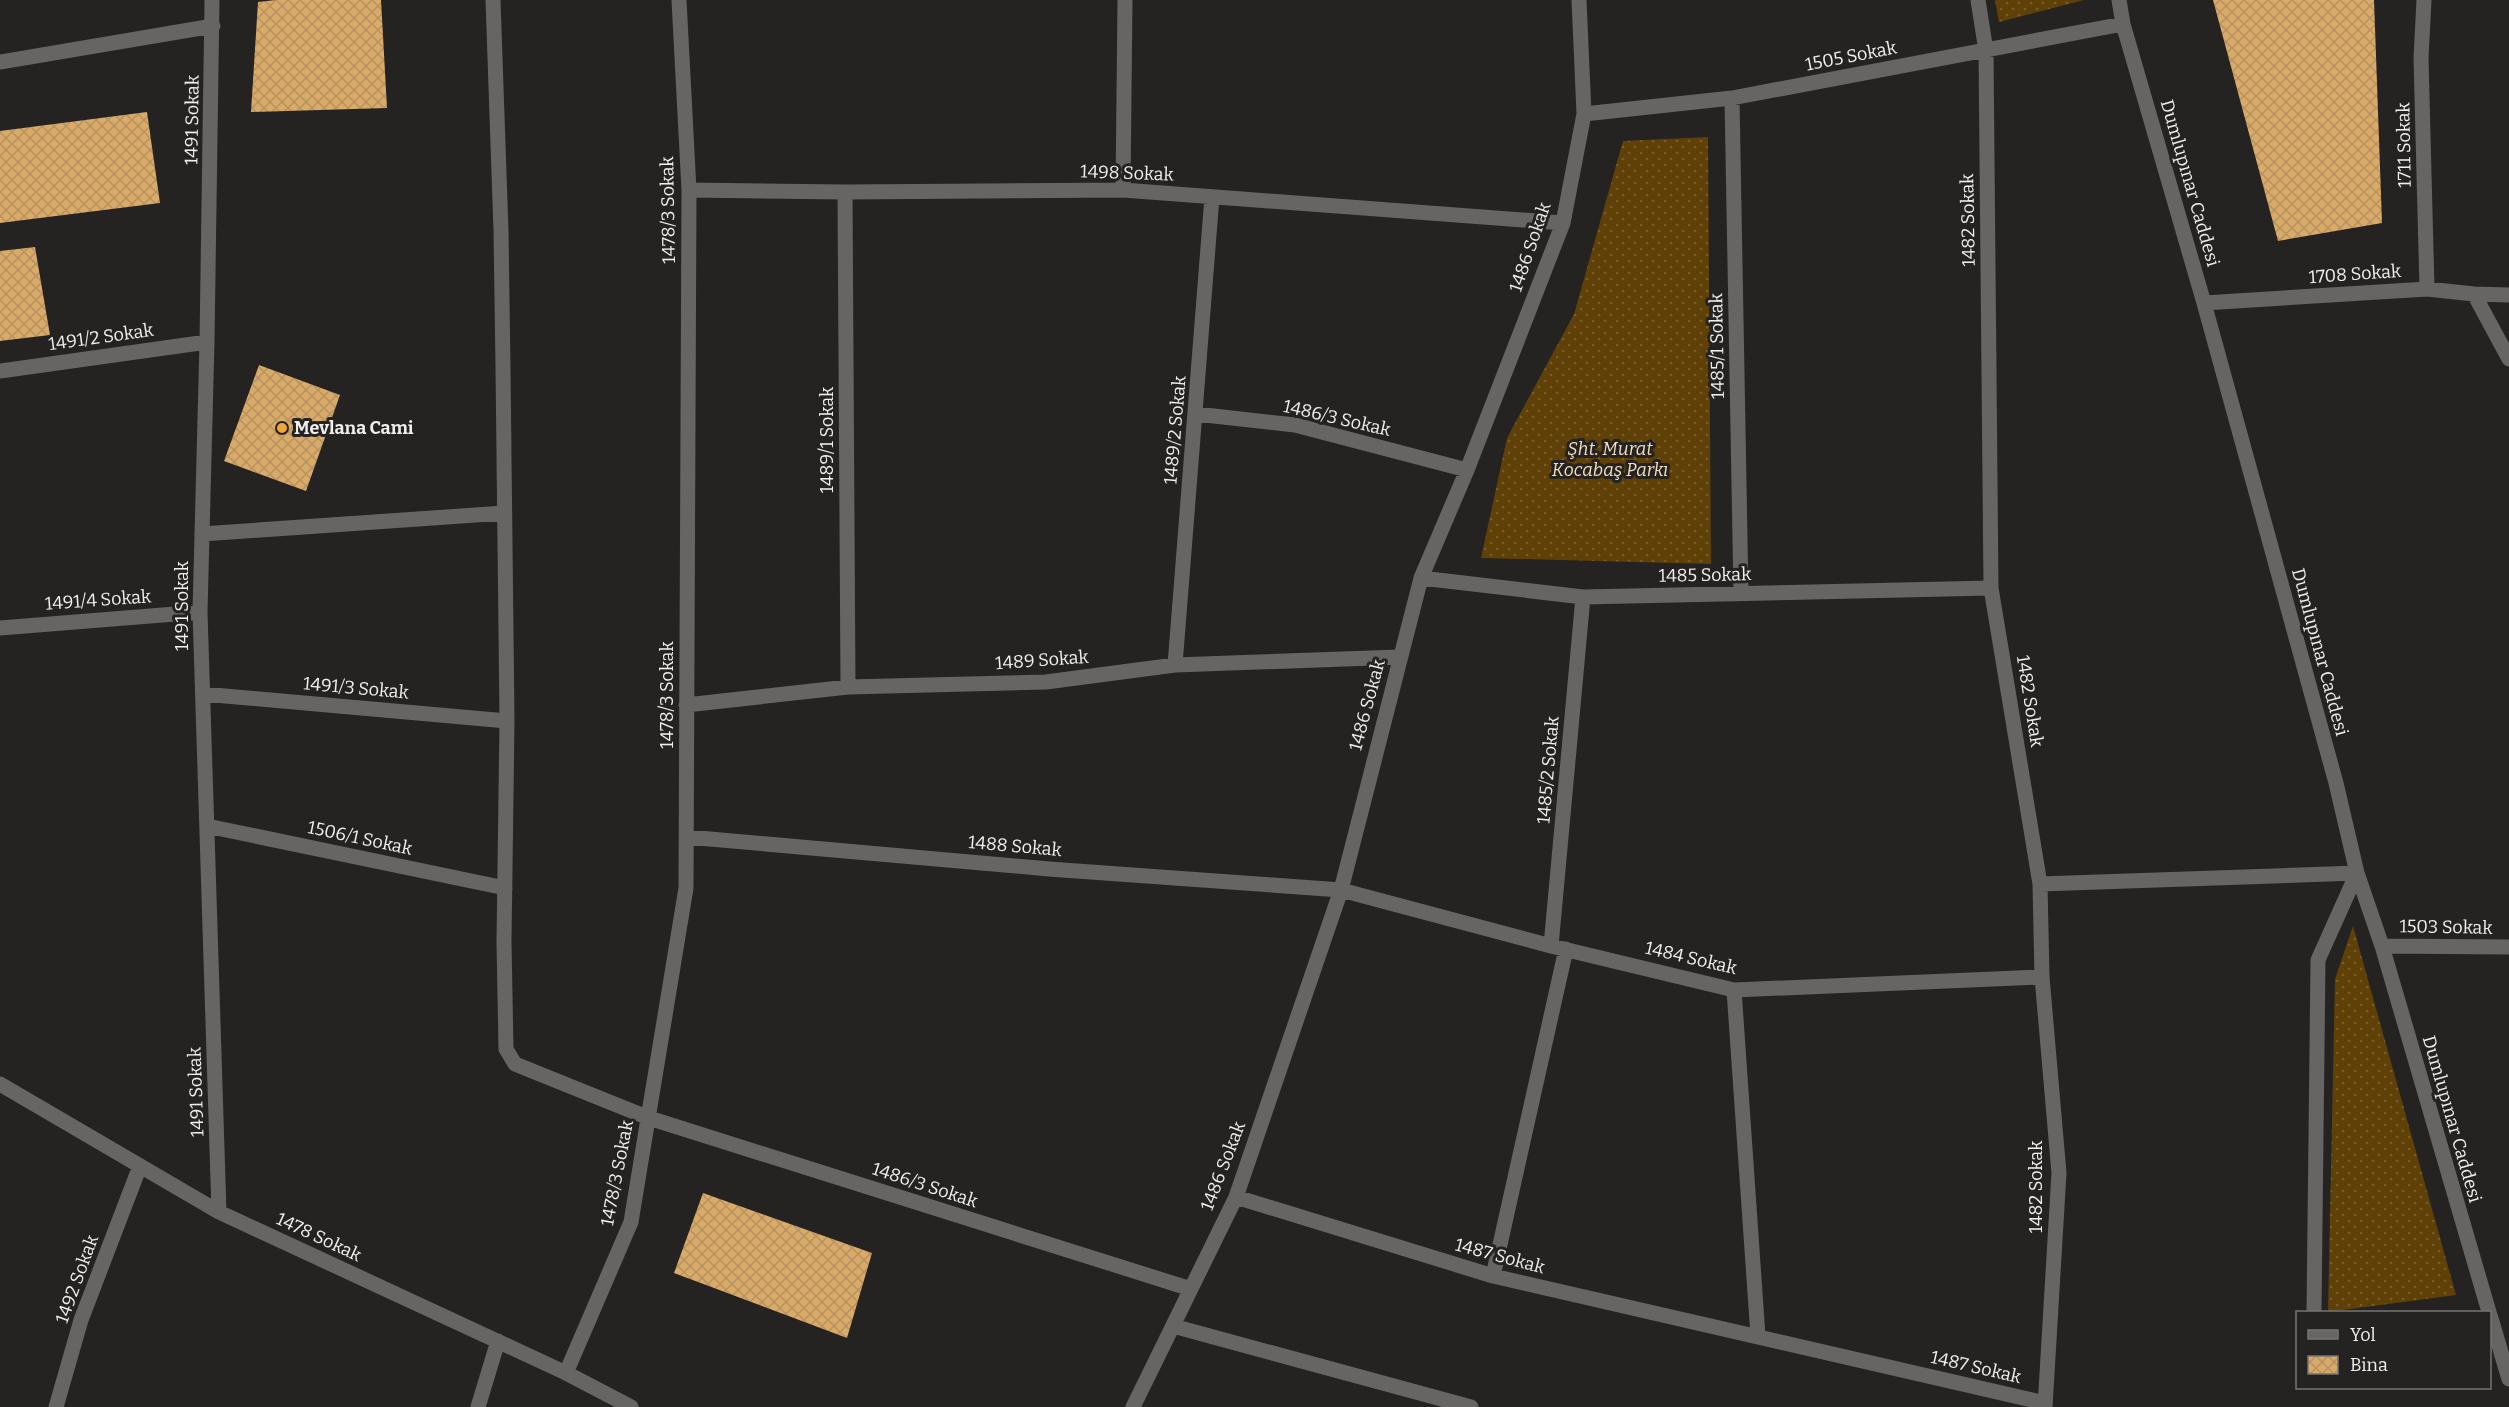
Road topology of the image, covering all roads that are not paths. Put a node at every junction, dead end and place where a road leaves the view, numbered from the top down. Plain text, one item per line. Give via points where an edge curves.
1 (212, 0) edge
2 (493, 0) edge
3 (679, 0) edge
4 (1125, 0) edge
5 (1578, 0) edge
6 (1978, 0) edge
7 (2119, 0) edge
8 (2424, 0) edge
9 (2123, 24) junction
10 (213, 26) junction
11 (1986, 51) junction
12 (0, 62) edge
13 (1732, 98) junction
14 (1584, 114) junction
15 (689, 190) junction
16 (1123, 190) junction
17 (845, 192) junction
18 (1212, 197) junction
19 (1563, 223) junction
20 (2427, 289) junction
21 (2474, 294) junction
22 (2509, 295) edge
23 (2204, 303) junction
24 (207, 342) junction
25 (2509, 359) edge
26 (0, 371) edge
27 (1196, 414) junction
28 (1467, 470) junction
29 (504, 513) junction
30 (202, 534) junction
31 (1421, 578) junction
32 (1991, 588) junction
33 (1741, 594) junction
34 (1583, 597) junction
35 (200, 612) junction
36 (0, 628) edge
37 (1400, 657) junction
38 (1175, 665) junction
39 (848, 687) junction
40 (203, 694) junction
41 (686, 705) junction
42 (507, 721) junction
43 (207, 826) junction
44 (687, 837) junction
45 (2357, 873) junction
46 (2040, 884) junction
47 (505, 888) junction
48 (1341, 890) junction
49 (2382, 946) junction
50 (2509, 947) edge
51 (1559, 948) junction
52 (2042, 977) junction
53 (1734, 990) junction
54 (0, 1084) edge
55 (649, 1118) junction
56 (140, 1166) junction
57 (1236, 1197) junction
58 (219, 1212) junction
59 (1493, 1276) junction
60 (1191, 1289) junction
61 (2314, 1311) edge
62 (2488, 1311) edge
63 (2491, 1320) edge
64 (1173, 1326) junction
65 (1758, 1336) junction
66 (498, 1341) junction
67 (566, 1372) junction
68 (2509, 1379) edge
69 (2045, 1405) edge
70 (56, 1407) edge
71 (478, 1407) edge
72 (630, 1407) edge
73 (1132, 1407) edge
74 (1472, 1407) edge

1 - 10 street, 1491 Sokak
2 - 29 street, 1486/3 Sokak via 501,231
3 - 15 street, 1478/3 Sokak
4 - 16 street
5 - 14 street, 1486 Sokak
6 - 11 street, 1482 Sokak
7 - 9 street, Dumlupınar Caddesi
8 - 20 street, 1711 Sokak via 2421,58
9 - 11 street, 1505 Sokak
9 - 23 street, Dumlupınar Caddesi
10 - 12 street
10 - 24 street, 1491 Sokak
11 - 13 street, 1505 Sokak
11 - 32 street, 1482 Sokak
13 - 14 street, 1505 Sokak
13 - 33 street, 1485/1 Sokak
14 - 19 street, 1486 Sokak
15 - 17 street, 1498 Sokak
15 - 41 street, 1478/3 Sokak
16 - 17 street, 1498 Sokak
16 - 18 street, 1498 Sokak
17 - 39 street, 1489/1 Sokak
18 - 19 street, 1498 Sokak
18 - 27 street, 1489/2 Sokak
19 - 28 street, 1486 Sokak
20 - 21 street, 1708 Sokak
20 - 23 street, 1708 Sokak
21 - 22 street, 1708 Sokak
21 - 25 street
23 - 45 street, Dumlupınar Caddesi via 2336,783
24 - 26 street, 1491/2 Sokak
24 - 30 street, 1491 Sokak
27 - 28 street, 1486/3 Sokak via 1295,425
27 - 38 street, 1489/2 Sokak
28 - 31 street, 1486 Sokak
29 - 30 street
29 - 42 street, 1486/3 Sokak
30 - 35 street, 1491 Sokak
31 - 34 street, 1485 Sokak
31 - 37 street, 1486 Sokak
32 - 33 street, 1485 Sokak
32 - 46 street, 1482 Sokak
33 - 34 street, 1485 Sokak
34 - 51 street, 1485/2 Sokak
35 - 36 street, 1491/4 Sokak
35 - 40 street, 1491 Sokak
37 - 38 street, 1489 Sokak
37 - 48 street, 1486 Sokak
38 - 39 street, 1489 Sokak via 1046,682
39 - 41 street, 1489 Sokak
40 - 42 street, 1491/3 Sokak
40 - 43 street, 1491 Sokak
41 - 44 street, 1478/3 Sokak
42 - 47 street, 1486/3 Sokak
43 - 47 street, 1506/1 Sokak
43 - 58 street, 1491 Sokak
44 - 48 street, 1488 Sokak
44 - 55 street, 1478/3 Sokak via 686,888
45 - 46 street
45 - 49 street, Dumlupınar Caddesi
45 - 61 street via 2318,960
46 - 52 street, 1482 Sokak
47 - 55 street, 1486/3 Sokak via 506,1048 516,1064
48 - 51 street, 1484 Sokak
48 - 57 street, 1486 Sokak
49 - 50 street, 1503 Sokak
49 - 62 street, Dumlupınar Caddesi
51 - 53 street, 1484 Sokak
51 - 59 street, 1485/2 Sokak
52 - 53 street, 1484 Sokak
52 - 69 street, 1482 Sokak via 2059,1173
53 - 65 street
54 - 56 street, 1478 Sokak
55 - 60 street, 1486/3 Sokak
55 - 67 street, 1478/3 Sokak via 631,1222
56 - 58 street, 1478 Sokak
56 - 70 street, 1492 Sokak via 81,1320
57 - 59 street, 1487 Sokak
57 - 60 street, 1486 Sokak
58 - 66 street, 1478 Sokak
59 - 65 street, 1487 Sokak
60 - 64 street, 1486 Sokak
63 - 68 street, Dumlupınar Caddesi
64 - 73 street, 1486 Sokak
64 - 74 street
65 - 69 street, 1487 Sokak
66 - 67 street, 1478 Sokak
66 - 71 street
67 - 72 street, 1478 Sokak

